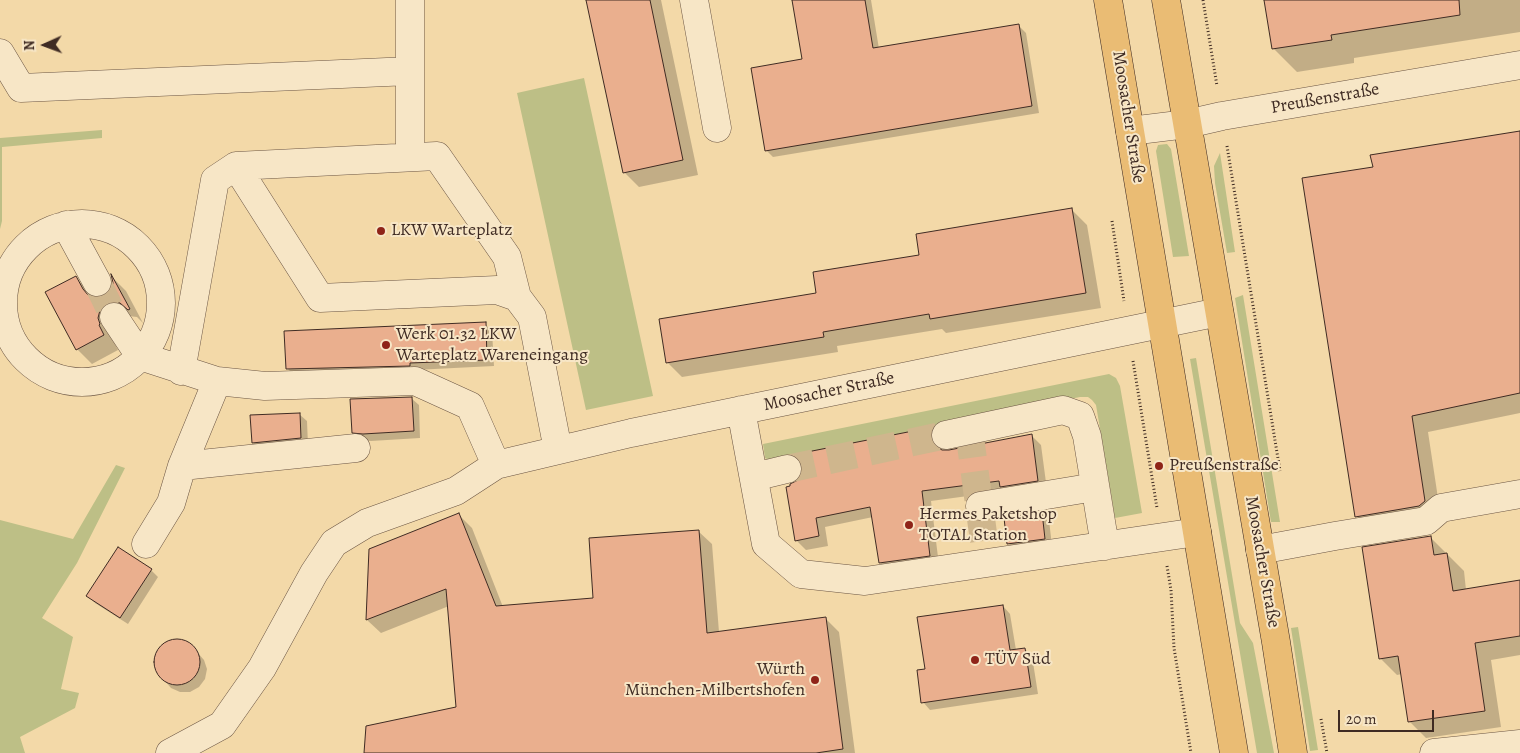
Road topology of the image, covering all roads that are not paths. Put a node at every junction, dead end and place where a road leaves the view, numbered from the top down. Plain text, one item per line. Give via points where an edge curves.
1 (410, 0) edge
2 (694, 0) edge
3 (1108, 0) edge
4 (1166, 0) edge
5 (0, 53) edge
6 (1520, 65) edge
7 (410, 71) junction
8 (1187, 124) junction
9 (717, 128) dead end
10 (1130, 131) junction
11 (410, 157) junction
12 (236, 166) junction
13 (66, 225) junction
14 (97, 282) tunnel mouth
15 (517, 297) junction
16 (1219, 312) junction
17 (114, 317) tunnel mouth
18 (1162, 324) junction
19 (140, 356) junction
20 (181, 371) junction
21 (218, 381) junction
22 (741, 410) junction
23 (958, 433) tunnel mouth
24 (356, 448) dead end
25 (558, 450) junction
26 (182, 466) junction
27 (496, 466) junction
28 (787, 469) tunnel mouth
29 (754, 477) junction
30 (1095, 487) junction
31 (1520, 494) edge
32 (980, 506) dead end
33 (1197, 532) junction
34 (146, 544) dead end
35 (1105, 546) junction
36 (1260, 550) junction
37 (1520, 744) edge
38 (170, 753) edge
39 (1234, 753) edge
40 (1293, 753) edge
41 (1434, 753) edge

1 - 7 street
2 - 9 street
3 - 10 main road, Moosacher Straße
4 - 8 main road, Moosacher Straße
5 - 7 street via 21,88
6 - 8 street, Preußenstraße
7 - 11 street
8 - 10 street, Preußenstraße
8 - 16 main road, Moosacher Straße
10 - 18 main road, Moosacher Straße
11 - 12 street
11 - 15 street via 437,156 507,257
12 - 15 street via 320,298 497,290
12 - 20 street via 215,180
13 - 14 street
13 - 19 street via 91,224 114,230 135,244 150,264 159,287 160,311 154,335
13 - 19 street via 40,234 20,252 6,276 2,303 7,330 20,353 41,371 66,381 94,382 119,373
15 - 25 street via 532,317
16 - 18 street, Moosacher Straße
16 - 36 main road, Moosacher Straße
17 - 19 street
18 - 22 street, Moosacher Straße
18 - 33 main road, Moosacher Straße
19 - 20 street
20 - 21 street
21 - 26 street
21 - 27 street via 265,386 414,382 470,406
22 - 25 street, Moosacher Straße
22 - 29 street
23 - 30 street via 1063,410 1080,416 1087,436
24 - 26 street
25 - 27 street, Moosacher Straße
26 - 34 street via 171,503
27 - 38 street, Moosacher Straße via 456,491 367,523 334,543 262,668 222,725
28 - 29 street
29 - 35 street via 766,544 802,574 865,581
30 - 32 street
30 - 35 street
31 - 36 street via 1441,508 1426,521
33 - 35 street
33 - 39 main road, Moosacher Straße
36 - 40 main road, Moosacher Straße
37 - 41 street

